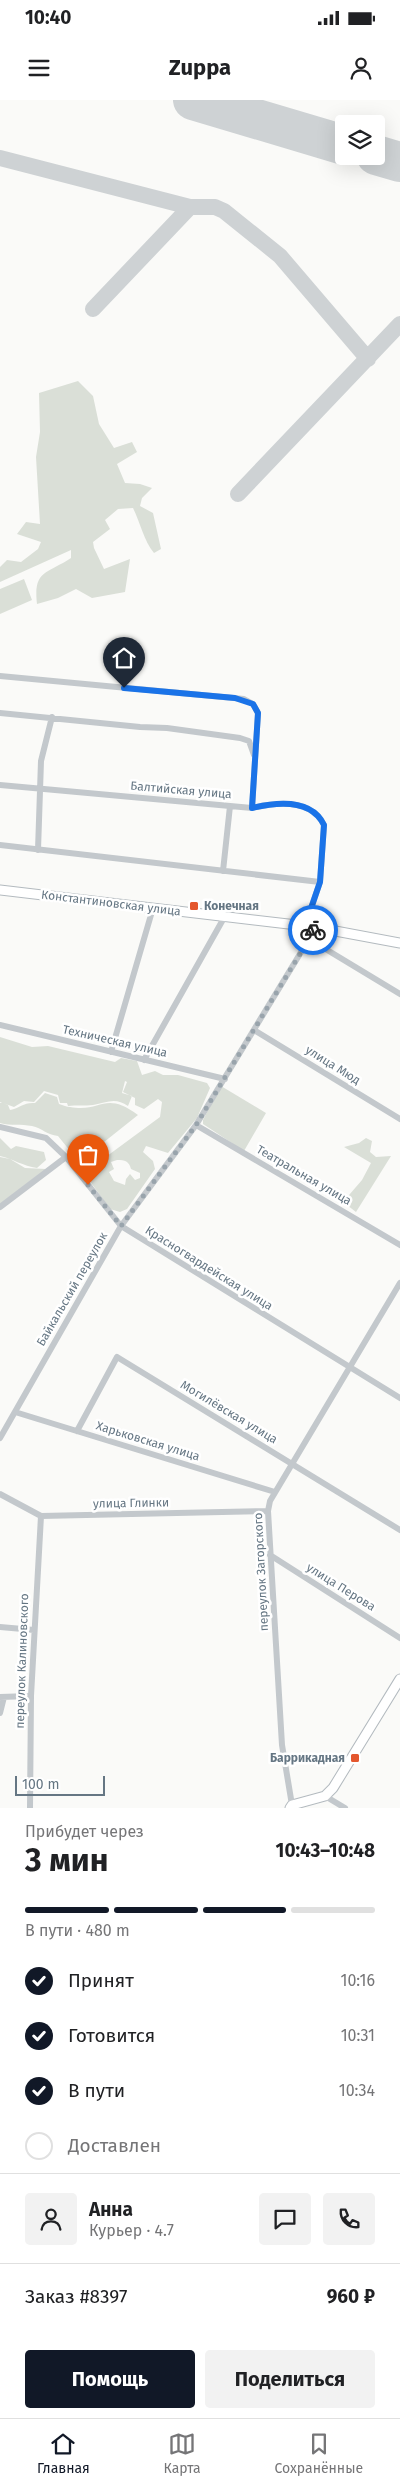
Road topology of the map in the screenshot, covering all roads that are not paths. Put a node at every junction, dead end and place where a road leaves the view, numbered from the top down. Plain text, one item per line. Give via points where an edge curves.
1 (0, 676) edge
2 (0, 713) edge
3 (52, 717) junction
4 (256, 760) junction
5 (0, 785) edge
6 (39, 788) junction
7 (230, 806) junction
8 (252, 808) junction
9 (0, 845) edge
10 (38, 850) junction
11 (223, 871) junction
12 (320, 882) junction
13 (0, 890) edge
14 (153, 908) junction
15 (225, 916) junction
16 (310, 926) junction
17 (309, 939) junction
18 (400, 943) edge
19 (400, 994) edge
20 (0, 1025) edge
21 (254, 1030) junction
22 (111, 1052) junction
23 (144, 1060) junction
24 (225, 1079) junction
25 (400, 1119) edge
26 (196, 1125) junction
27 (0, 1127) edge
28 (66, 1157) junction
29 (0, 1207) edge
30 (121, 1226) junction
31 (400, 1244) edge
32 (400, 1283) edge
33 (350, 1368) junction
34 (400, 1398) edge
35 (15, 1412) junction
36 (77, 1431) junction
37 (0, 1438) edge
38 (293, 1463) junction
39 (275, 1492) junction
40 (0, 1494) edge
41 (268, 1511) junction
42 (40, 1516) junction
43 (400, 1530) edge
44 (270, 1555) junction
45 (0, 1627) edge
46 (34, 1630) junction
47 (400, 1638) edge
48 (399, 1685) edge
49 (31, 1696) junction
50 (2, 1697) edge
51 (0, 1713) edge
52 (325, 1796) junction
53 (291, 1807) edge
54 (30, 1808) edge
55 (345, 1808) edge

1 - 4 street via 244,699 253,704 258,713
2 - 3 street
3 - 4 street via 240,738 250,741
3 - 6 street via 41,761
4 - 8 street
5 - 6 street, Балтийская улица
6 - 7 street, Балтийская улица
6 - 10 street
7 - 8 street, Балтийская улица
7 - 11 street
8 - 12 street, Балтийская улица via 271,803 290,804 307,807 320,817 324,825
9 - 10 street
10 - 11 street
11 - 12 street
12 - 16 street, Балтийская улица
13 - 14 street, Константиновская улица
14 - 15 street, Константиновская улица
14 - 22 street
15 - 16 street, Константиновская улица
15 - 23 street
16 - 17 street, Байкальский переулок
16 - 18 street, Константиновская улица
17 - 19 street
17 - 21 street, Байкальский переулок
20 - 22 street, Техническая улица
21 - 24 street, Байкальский переулок
21 - 25 street, улица Мюд
22 - 23 street, Техническая улица
23 - 24 street, Техническая улица
24 - 26 street, Байкальский переулок
26 - 30 street, Байкальский переулок
26 - 31 street, Театральная улица
27 - 28 street, Красногвардейская улица via 46,1138
28 - 29 street
28 - 30 street, Красногвардейская улица
30 - 33 street, Красногвардейская улица
30 - 35 street, Байкальский переулок
32 - 33 street, переулок Загорского
33 - 34 street, Красногвардейская улица
33 - 38 street, переулок Загорского
35 - 36 street, Харьковская улица
35 - 37 street, Байкальский переулок
36 - 38 street, Могилёвская улица via 117,1358
36 - 39 street, Харьковская улица
38 - 39 street, переулок Загорского
38 - 43 street, Могилёвская улица
39 - 41 street, переулок Загорского
40 - 42 street
41 - 42 street, улица Глинки
41 - 44 street, переулок Загорского
42 - 46 street, переулок Калиновского
44 - 47 street, улица Перова
44 - 53 street, переулок Загорского via 282,1745
45 - 46 street
46 - 49 street, переулок Калиновского
48 - 52 street
49 - 50 street
49 - 54 street, переулок Калиновского
50 - 51 street
52 - 53 street
52 - 55 street

